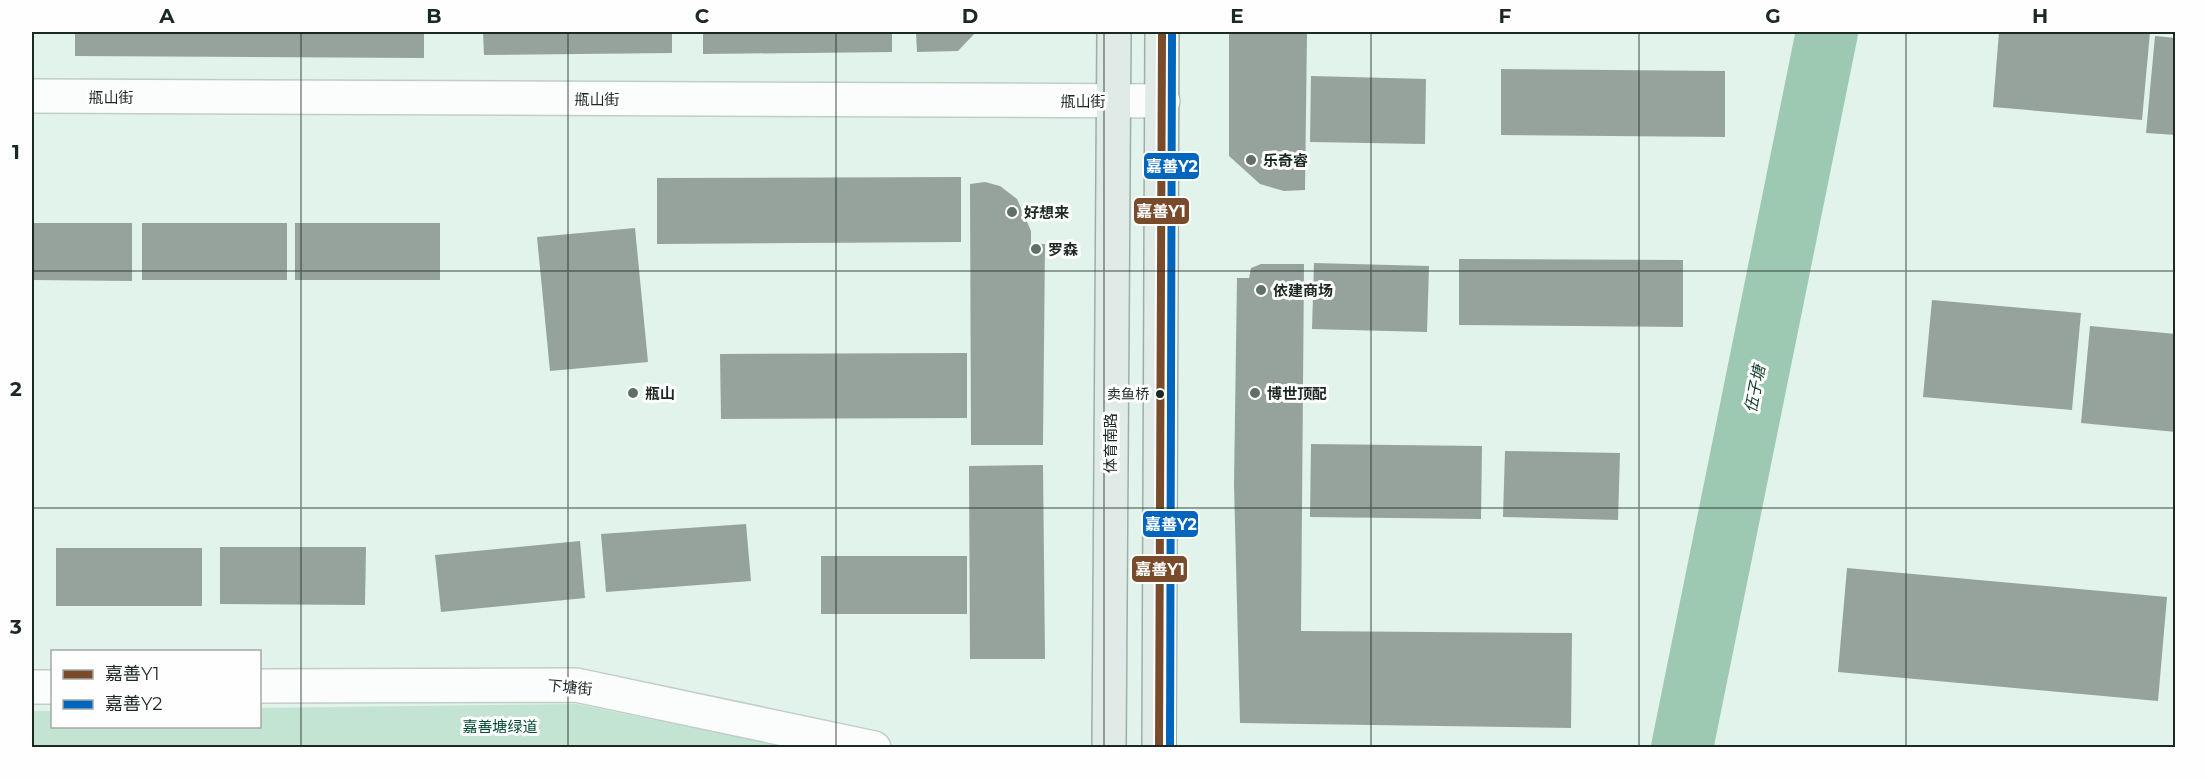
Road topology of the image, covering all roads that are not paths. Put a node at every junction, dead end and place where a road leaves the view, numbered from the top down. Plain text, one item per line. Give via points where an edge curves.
1 (1114, 32) edge
2 (1162, 32) edge
3 (32, 96) edge
4 (1114, 101) junction
5 (1163, 102) junction
6 (261, 686) edge
7 (32, 687) edge
8 (51, 687) edge
9 (874, 747) edge
10 (1109, 747) edge
11 (1159, 747) edge

1 - 4 main road, 体育南路
2 - 5 main road
3 - 4 street, 甁山街
4 - 5 street, 甁山街
4 - 10 main road, 体育南路
5 - 11 main road
6 - 9 street, 下塘街 via 576,685
7 - 8 street

